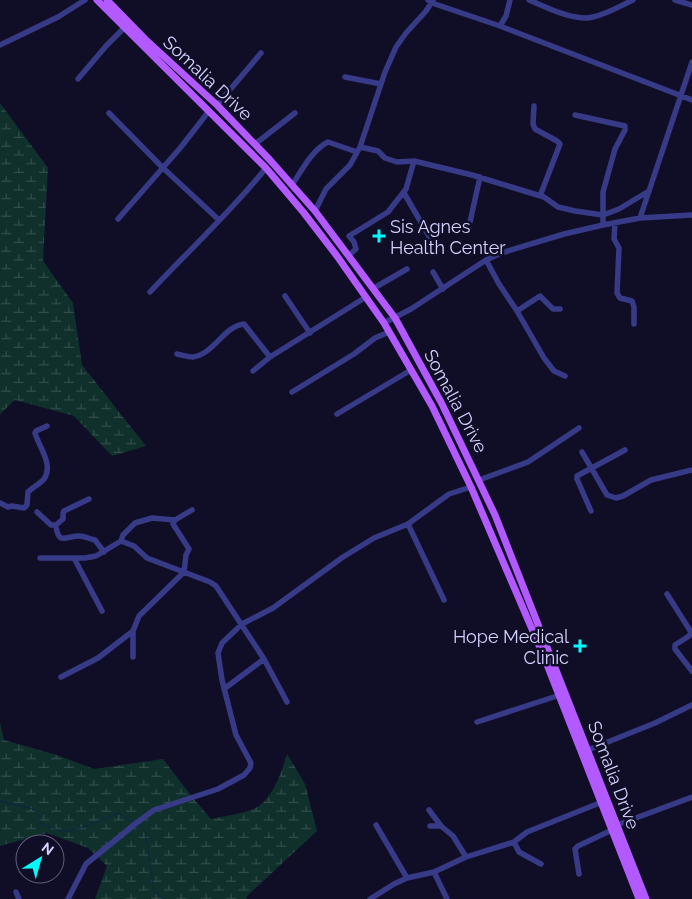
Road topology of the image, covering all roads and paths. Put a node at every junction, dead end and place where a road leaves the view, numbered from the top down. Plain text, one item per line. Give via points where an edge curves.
1 (85, 0) edge
2 (97, 0) edge
3 (107, 0) edge
4 (510, 0) edge
5 (529, 0) edge
6 (633, 0) edge
7 (675, 0) edge
8 (431, 1) edge
9 (692, 5) edge
10 (500, 26) junction
11 (124, 28) junction
12 (0, 45) edge
13 (261, 53) dead end
14 (692, 62) edge
15 (344, 77) dead end
16 (78, 79) dead end
17 (381, 84) junction
18 (681, 95) junction
19 (692, 100) edge
20 (217, 105) junction
21 (534, 106) dead end
22 (209, 111) junction
23 (109, 113) dead end
24 (295, 113) dead end
25 (575, 115) dead end
26 (254, 144) junction
27 (358, 150) junction
28 (414, 162) junction
29 (162, 167) junction
30 (266, 168) junction
31 (480, 177) junction
32 (292, 185) junction
33 (649, 192) junction
34 (404, 193) junction
35 (540, 196) junction
36 (315, 211) junction
37 (603, 215) junction
38 (692, 215) edge
39 (640, 218) junction
40 (118, 219) dead end
41 (220, 220) junction
42 (470, 222) dead end
43 (615, 223) junction
44 (603, 225) junction
45 (437, 250) dead end
46 (349, 255) junction
47 (486, 260) junction
48 (407, 269) dead end
49 (434, 272) dead end
50 (374, 288) junction
51 (443, 289) junction
52 (150, 292) dead end
53 (285, 296) dead end
54 (366, 297) junction
55 (560, 309) dead end
56 (517, 310) junction
57 (395, 318) junction
58 (384, 323) junction
59 (634, 324) dead end
60 (310, 332) junction
61 (389, 332) junction
62 (177, 354) dead end
63 (270, 358) junction
64 (411, 370) junction
65 (253, 371) dead end
66 (565, 376) dead end
67 (292, 392) dead end
68 (337, 414) dead end
69 (47, 426) dead end
70 (579, 428) dead end
71 (625, 450) dead end
72 (582, 452) dead end
73 (592, 469) junction
74 (692, 470) edge
75 (480, 480) junction
76 (471, 487) junction
77 (89, 499) dead end
78 (0, 503) edge
79 (192, 510) dead end
80 (591, 511) dead end
81 (37, 512) dead end
82 (175, 520) junction
83 (408, 524) junction
84 (56, 525) junction
85 (121, 541) junction
86 (104, 552) junction
87 (40, 558) dead end
88 (74, 558) junction
89 (184, 572) junction
90 (667, 594) dead end
91 (444, 600) dead end
92 (102, 611) dead end
93 (242, 624) junction
94 (133, 631) junction
95 (133, 657) dead end
96 (264, 660) junction
97 (692, 671) edge
98 (61, 677) dead end
99 (224, 689) junction
100 (560, 695) junction
101 (288, 702) dead end
102 (692, 705) edge
103 (477, 722) dead end
104 (588, 750) junction
105 (692, 797) edge
106 (602, 802) junction
107 (429, 810) dead end
108 (376, 825) dead end
109 (430, 826) dead end
110 (441, 826) junction
111 (614, 827) junction
112 (514, 842) junction
113 (466, 857) junction
114 (541, 864) dead end
115 (434, 872) junction
116 (579, 874) dead end
117 (407, 878) junction
118 (16, 892) dead end
119 (19, 899) edge
120 (68, 899) edge
121 (370, 899) edge
122 (447, 899) edge
123 (639, 899) edge
124 (646, 899) edge

1 - 12 street
2 - 11 main road, Somalia Drive
3 - 20 main road, Somalia Drive
4 - 10 street
5 - 6 street via 563,14 591,18
7 - 9 street
8 - 10 street
8 - 17 street via 396,47
10 - 18 street
11 - 16 street
11 - 22 main road, Somalia Drive
13 - 20 street
14 - 18 street
15 - 17 street
17 - 27 street
18 - 19 street
18 - 33 street
20 - 26 main road, Somalia Drive
21 - 35 street via 534,130 560,144
22 - 29 street
22 - 30 main road, Somalia Drive
23 - 29 street
24 - 26 street
25 - 37 street via 625,126 603,192
26 - 32 main road, Somalia Drive
27 - 28 street via 378,151 385,158 397,162
27 - 32 street via 328,142 312,156
27 - 36 street via 350,165 326,189
28 - 31 street
28 - 34 street
29 - 40 street
29 - 41 street
30 - 41 street
30 - 54 main road, Somalia Drive
31 - 35 street
31 - 42 street
32 - 36 main road, Somalia Drive
33 - 37 street
33 - 39 street
34 - 45 street
34 - 46 street via 388,212 351,234 356,249
35 - 37 street via 564,209
36 - 46 main road, Somalia Drive
37 - 44 street
38 - 39 street
39 - 43 street
41 - 52 street
43 - 44 street
43 - 59 street via 614,239 619,248 617,293 620,298 632,301
44 - 47 street via 530,244
46 - 50 main road, Somalia Drive
47 - 51 street
47 - 56 street
48 - 50 street
49 - 51 street
50 - 57 main road, Somalia Drive
51 - 57 street
53 - 60 street
54 - 58 main road, Somalia Drive
54 - 60 street
55 - 56 street via 553,309 540,296
56 - 66 street via 547,362 554,371
57 - 58 street
57 - 75 main road, Somalia Drive
58 - 61 main road, Somalia Drive
60 - 63 street
61 - 64 main road, Somalia Drive
61 - 67 street
62 - 63 street via 197,356 232,328 244,324
63 - 65 street
64 - 68 street
64 - 76 main road, Somalia Drive
69 - 78 street via 35,433 48,470 44,479 28,492 24,508
70 - 75 street via 528,462
71 - 73 street
72 - 73 street
73 - 74 street via 607,495 616,498 651,480
73 - 80 street via 577,479
75 - 104 main road, Somalia Drive
76 - 83 street via 449,494
76 - 100 main road, Somalia Drive
77 - 84 street via 64,511 63,519
79 - 82 street
81 - 84 street via 51,525
82 - 85 street via 152,518 135,523
82 - 89 street via 174,524 189,549
83 - 91 street
83 - 93 street via 374,538 342,557 273,608
84 - 86 street via 61,538 66,540 78,536 95,540
85 - 86 street
85 - 89 street via 134,546 147,558
86 - 88 street
87 - 88 street
88 - 92 street
89 - 93 street via 216,586
89 - 94 street via 139,616
90 - 97 street via 691,632 675,646
93 - 96 street
93 - 99 street via 222,643 218,653
94 - 95 street
94 - 98 street via 98,658
96 - 99 street
96 - 101 street
99 - 120 street via 236,735 251,763 250,768 218,789 154,810 86,864
100 - 103 street
100 - 106 main road, Somalia Drive
102 - 104 street
104 - 111 main road, Somalia Drive
105 - 111 street
106 - 111 main road, Somalia Drive
106 - 112 street via 532,830
107 - 110 street
108 - 117 street
109 - 110 street
110 - 113 street via 453,836
111 - 116 street via 575,849
111 - 123 main road, Somalia Drive
111 - 124 main road, Somalia Drive
112 - 113 street
112 - 114 street via 519,852
113 - 115 street
115 - 117 street
115 - 122 street
117 - 121 street
118 - 119 street

